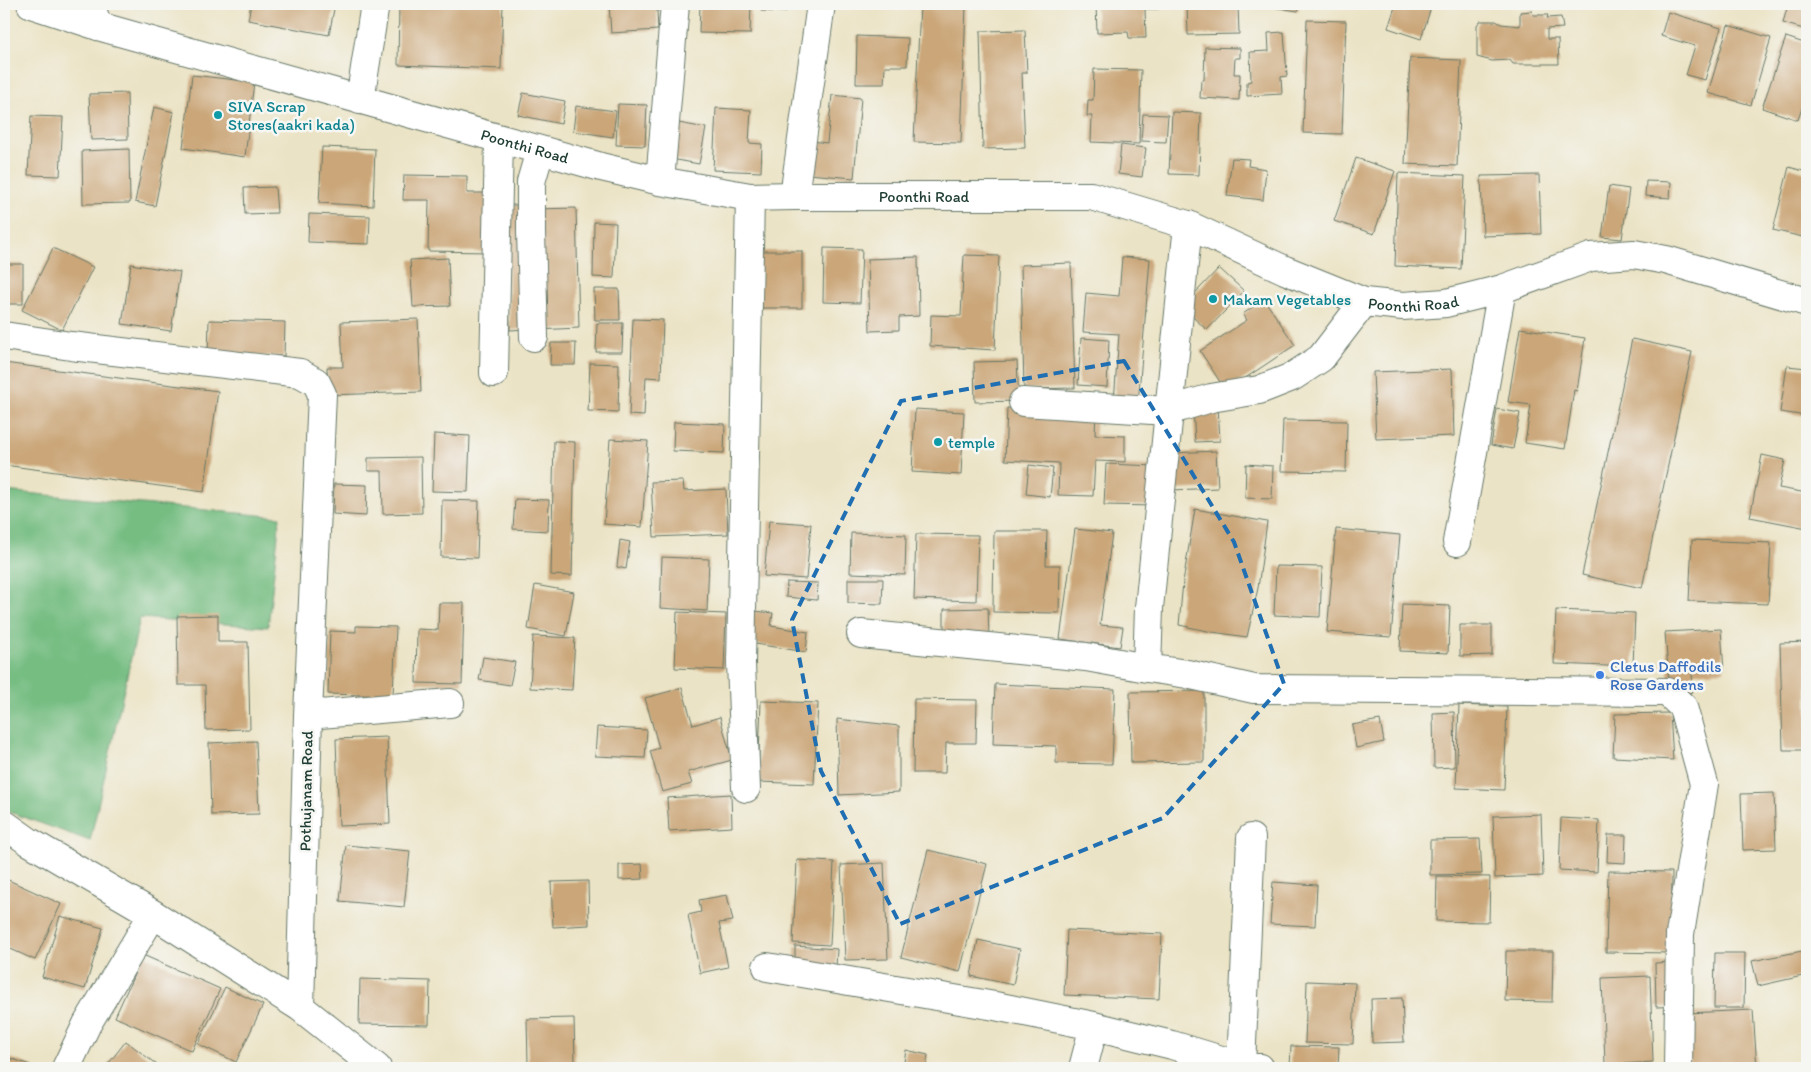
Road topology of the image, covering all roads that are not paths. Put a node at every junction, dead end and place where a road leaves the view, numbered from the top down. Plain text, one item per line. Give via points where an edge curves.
1 (31, 4) edge
2 (375, 4) edge
3 (675, 4) edge
4 (821, 4) edge
5 (94, 15) edge
6 (360, 100) junction
7 (499, 140) junction
8 (540, 150) junction
9 (660, 180) junction
10 (794, 196) junction
11 (750, 198) junction
12 (1188, 225) junction
13 (1502, 289) junction
14 (1364, 302) junction
15 (1807, 302) edge
16 (4, 336) edge
17 (534, 337) dead end
18 (494, 373) dead end
19 (1023, 402) dead end
20 (1168, 411) junction
21 (1457, 542) dead end
22 (861, 634) dead end
23 (1147, 668) junction
24 (450, 703) dead end
25 (308, 715) junction
26 (746, 788) dead end
27 (4, 824) edge
28 (1251, 838) dead end
29 (153, 914) junction
30 (767, 967) dead end
31 (300, 1007) junction
32 (1094, 1026) junction
33 (1250, 1067) edge
34 (66, 1068) edge
35 (377, 1068) edge
36 (1083, 1068) edge
37 (1678, 1068) edge

1 - 5 street, Poonthi Road
2 - 6 street
3 - 9 street
4 - 10 street
5 - 6 street, Poonthi Road
6 - 7 street, Poonthi Road
7 - 8 street, Poonthi Road
7 - 18 street
8 - 9 street, Poonthi Road
8 - 17 street via 531,182
9 - 11 street, Poonthi Road
10 - 11 street, Poonthi Road
10 - 12 street, Poonthi Road via 1091,196
11 - 26 street via 741,663
12 - 14 street, Poonthi Road
12 - 20 street
13 - 14 street, Poonthi Road via 1446,303 1403,306
13 - 15 street, Poonthi Road via 1591,257 1634,254
13 - 21 street
14 - 20 street via 1321,358 1292,377 1259,390 1211,398
16 - 25 street, Pothujanam Road via 300,373 316,382 322,394
19 - 20 street
20 - 23 street via 1149,608
22 - 23 street via 1086,657
23 - 37 street via 1254,689 1667,692 1683,707 1704,784 1680,934
24 - 25 street
25 - 31 street, Pothujanam Road
27 - 29 street
28 - 33 street
29 - 31 street
29 - 34 street via 87,1024
30 - 32 street
31 - 35 street
32 - 33 street
32 - 36 street

